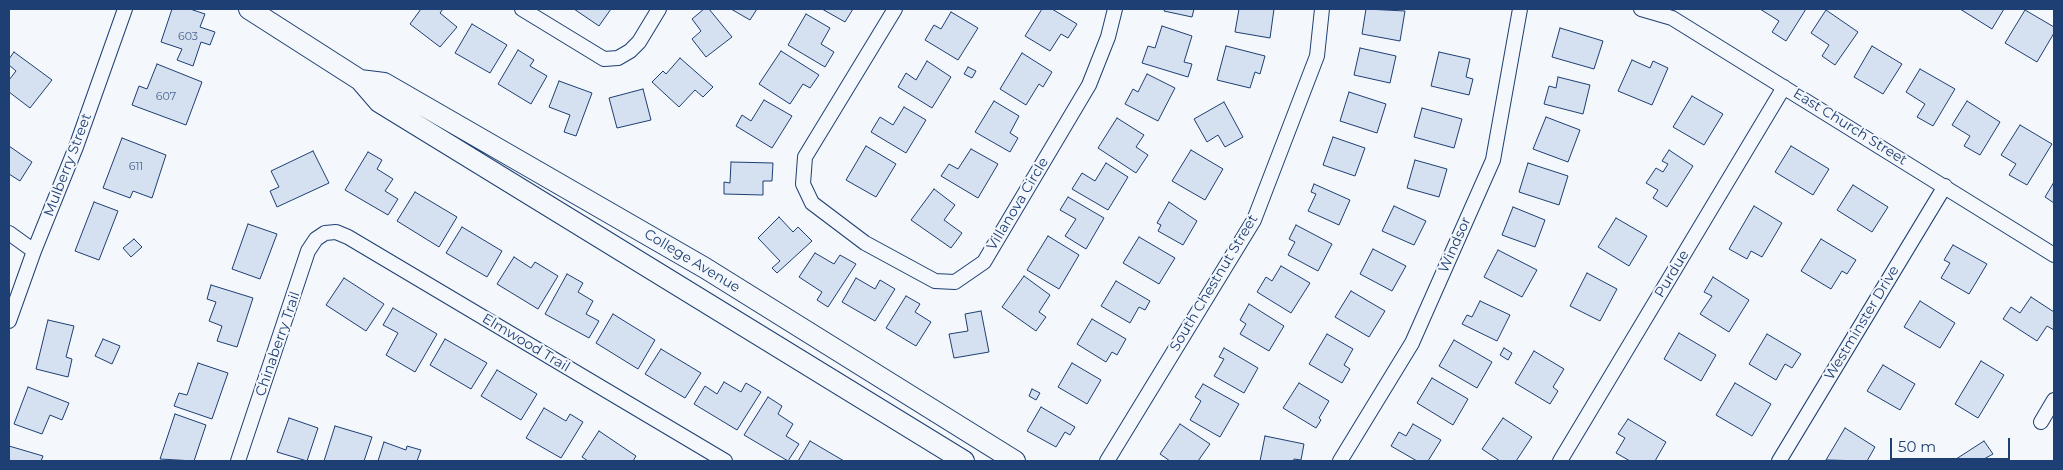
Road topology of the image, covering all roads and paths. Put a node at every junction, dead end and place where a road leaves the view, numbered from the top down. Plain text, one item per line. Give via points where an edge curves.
1 (124, 9) edge
2 (248, 9) edge
3 (522, 9) edge
4 (659, 9) edge
5 (895, 9) edge
6 (1115, 9) edge
7 (1322, 9) edge
8 (1520, 9) edge
9 (1642, 9) edge
10 (360, 80) junction
11 (1784, 86) junction
12 (1946, 186) junction
13 (9, 233) edge
14 (325, 233) joint
15 (34, 251) junction
16 (2054, 254) edge
17 (9, 321) edge
18 (2054, 400) edge
19 (2041, 422) dead end
20 (238, 461) edge
21 (725, 461) edge
22 (964, 461) edge
23 (1015, 461) edge
24 (1107, 461) edge
25 (1340, 461) edge
26 (1560, 461) edge
27 (1780, 461) edge

1 - 15 street, Mulberry Street via 76,147
2 - 10 main road, College Avenue
3 - 4 street via 604,59 618,58 630,51
5 - 6 street, Villanova Circle via 806,157 803,184 812,203 865,243 935,281 955,282 984,262 1089,85
7 - 24 street, South Chestnut Street via 1316,56 1254,220
8 - 25 street, Windsor via 1493,160 1412,343
9 - 11 street, East Church Street via 1672,18
10 - 22 main road, College Avenue via 379,102
10 - 23 main road, College Avenue via 384,83 672,249
11 - 12 street, East Church Street
11 - 26 street, Purdue
12 - 16 street, East Church Street
12 - 27 street, Westminster Drive
13 - 15 street
14 - 20 street, Chinaberry Trail via 308,251
14 - 21 street, Elmwood Trail via 336,232 348,237
15 - 17 street, Mulberry Street
18 - 19 street

